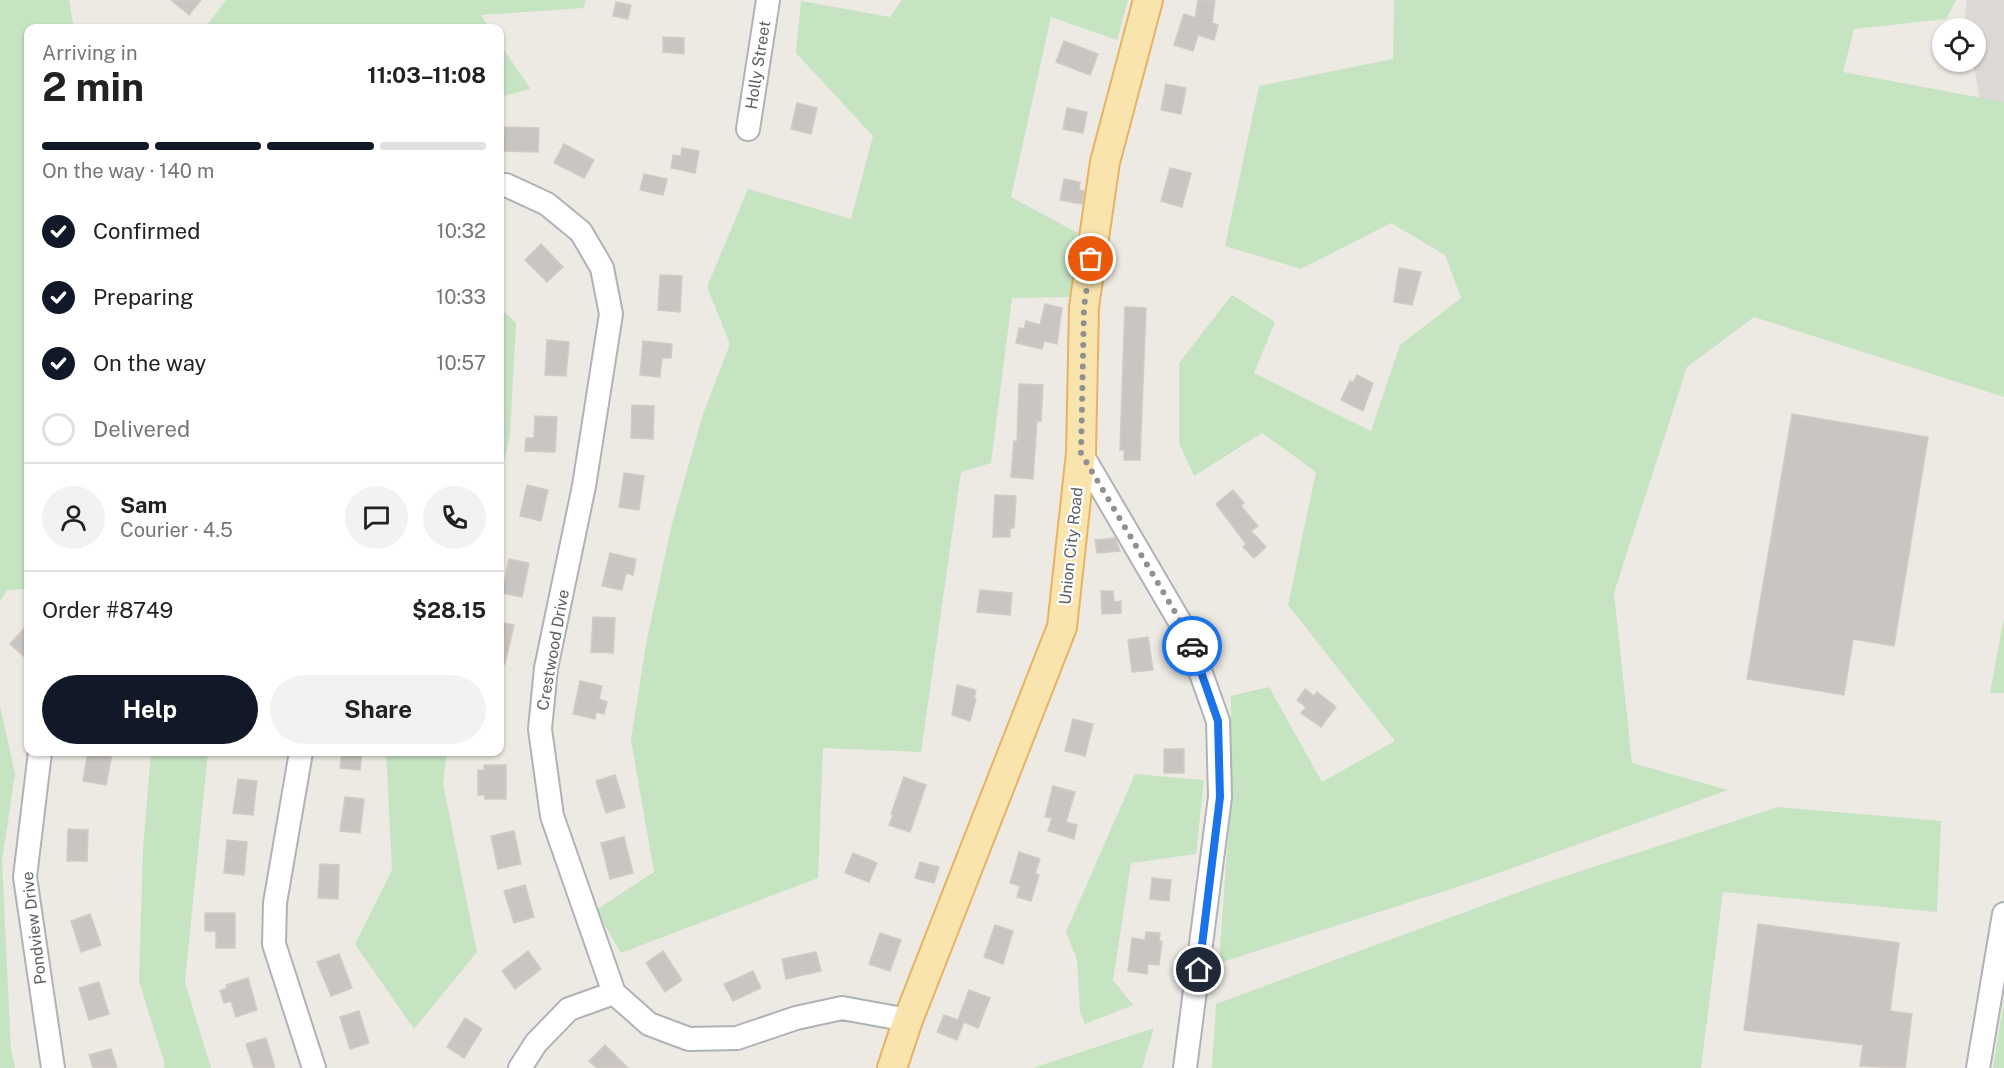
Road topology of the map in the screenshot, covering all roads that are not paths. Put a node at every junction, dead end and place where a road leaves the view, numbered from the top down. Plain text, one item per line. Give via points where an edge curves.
1 (768, 0) edge
2 (1148, 0) edge
3 (748, 129) dead end
4 (504, 185) edge
5 (1081, 453) junction
6 (40, 756) edge
7 (300, 756) edge
8 (2004, 914) edge
9 (614, 993) junction
10 (908, 1020) junction
11 (53, 1068) edge
12 (315, 1068) edge
13 (520, 1068) edge
14 (892, 1068) edge
15 (1185, 1068) edge
16 (1978, 1068) edge

1 - 3 street, Holly Street
2 - 5 main road, Union City Road via 1106,162 1084,307
4 - 9 street, Crestwood Drive via 547,204 581,232 602,268 611,314 584,486 546,668 540,729 552,816
5 - 10 main road, Union City Road via 1062,627
5 - 15 street via 1188,634 1218,721 1220,797
6 - 11 street, Pondview Drive via 25,877
7 - 12 street via 276,903 274,944
8 - 16 street
9 - 10 street, Crestwood Drive via 649,1024 689,1040 737,1038 796,1018 842,1008
9 - 13 street via 569,1009 536,1043
10 - 14 main road, Union City Road

